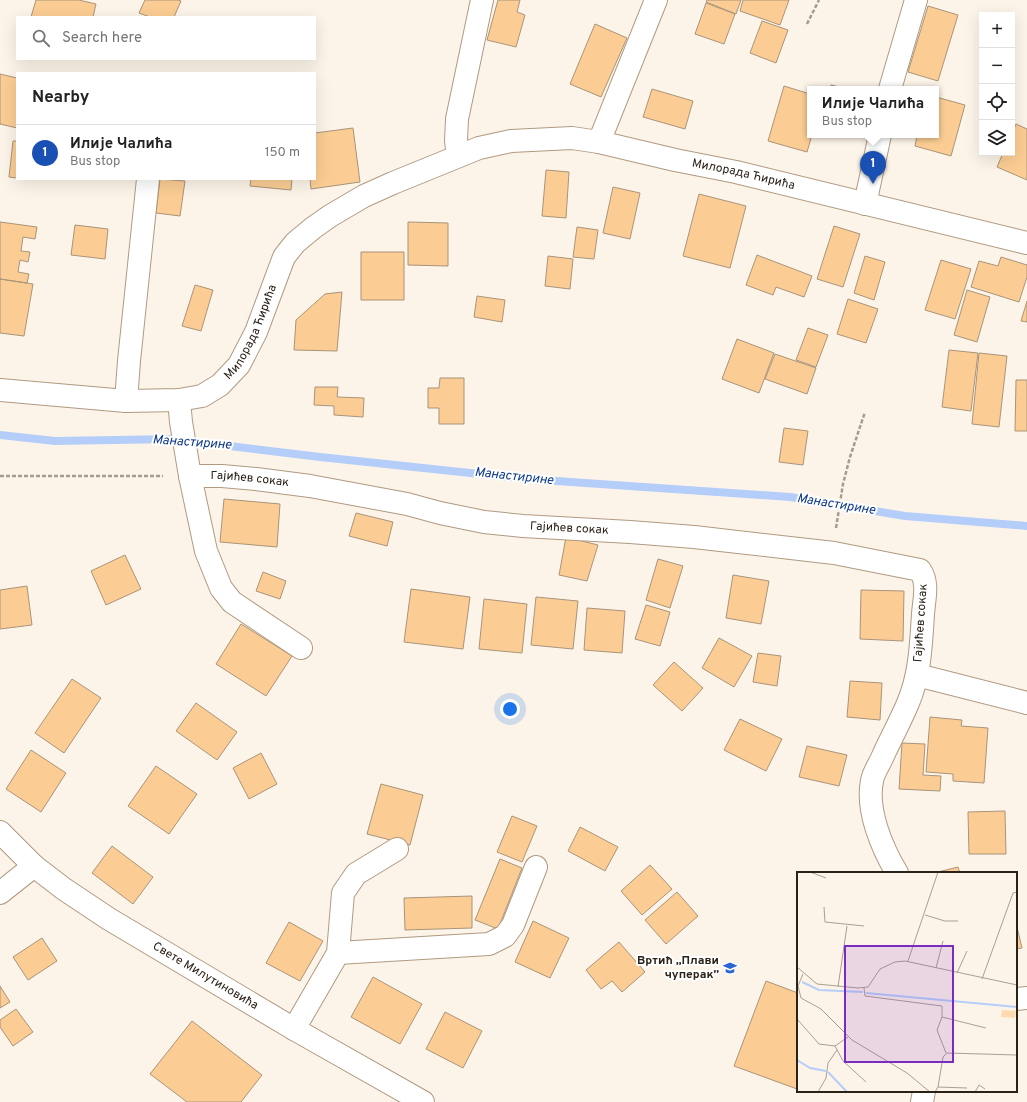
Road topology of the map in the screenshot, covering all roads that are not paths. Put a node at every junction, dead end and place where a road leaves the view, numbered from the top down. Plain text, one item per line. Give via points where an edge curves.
1 (482, 0) edge
2 (656, 0) edge
3 (916, 0) edge
4 (891, 86) edge
5 (879, 138) edge
6 (599, 142) junction
7 (458, 156) junction
8 (148, 180) edge
9 (865, 204) junction
10 (1027, 243) edge
11 (0, 390) edge
12 (179, 400) junction
13 (126, 401) junction
14 (190, 476) junction
15 (301, 648) dead end
16 (917, 675) junction
17 (1027, 703) edge
18 (0, 832) edge
19 (397, 849) dead end
20 (34, 866) junction
21 (536, 867) dead end
22 (896, 872) edge
23 (0, 893) edge
24 (338, 953) junction
25 (1027, 998) edge
26 (1017, 999) edge
27 (294, 1029) junction
28 (924, 1092) edge
29 (423, 1102) edge
30 (922, 1102) edge

1 - 7 street via 457,119
2 - 6 street
3 - 4 street
5 - 9 street
6 - 7 street, Милорада Ћирића via 572,138 511,141
6 - 9 street, Милорада Ћирића
7 - 12 street, Милорада Ћирића via 364,196 330,216 294,243 284,257 256,332 239,365 220,385 202,396
8 - 13 street
9 - 10 street, Милорада Ћирића
11 - 13 street, Милорада Ћирића
12 - 13 street, Милорада Ћирића
12 - 14 street
14 - 15 street via 206,551 221,588 232,602
14 - 16 street, Гајићев сокак via 222,476 310,486 407,504 484,522 694,537 834,552 912,567 920,570 924,576 925,587
16 - 17 street, Гајићев сокак
16 - 22 street, Гајићев сокак via 908,704 872,779 870,797 883,845
18 - 20 street, Свете Милутиновића
19 - 24 street via 356,874 344,893
20 - 23 street
20 - 27 street, Свете Милутиновића via 109,919
21 - 24 street via 513,924 505,936 489,944
24 - 27 street
25 - 26 street
27 - 29 street, Свете Милутиновића
28 - 30 street

